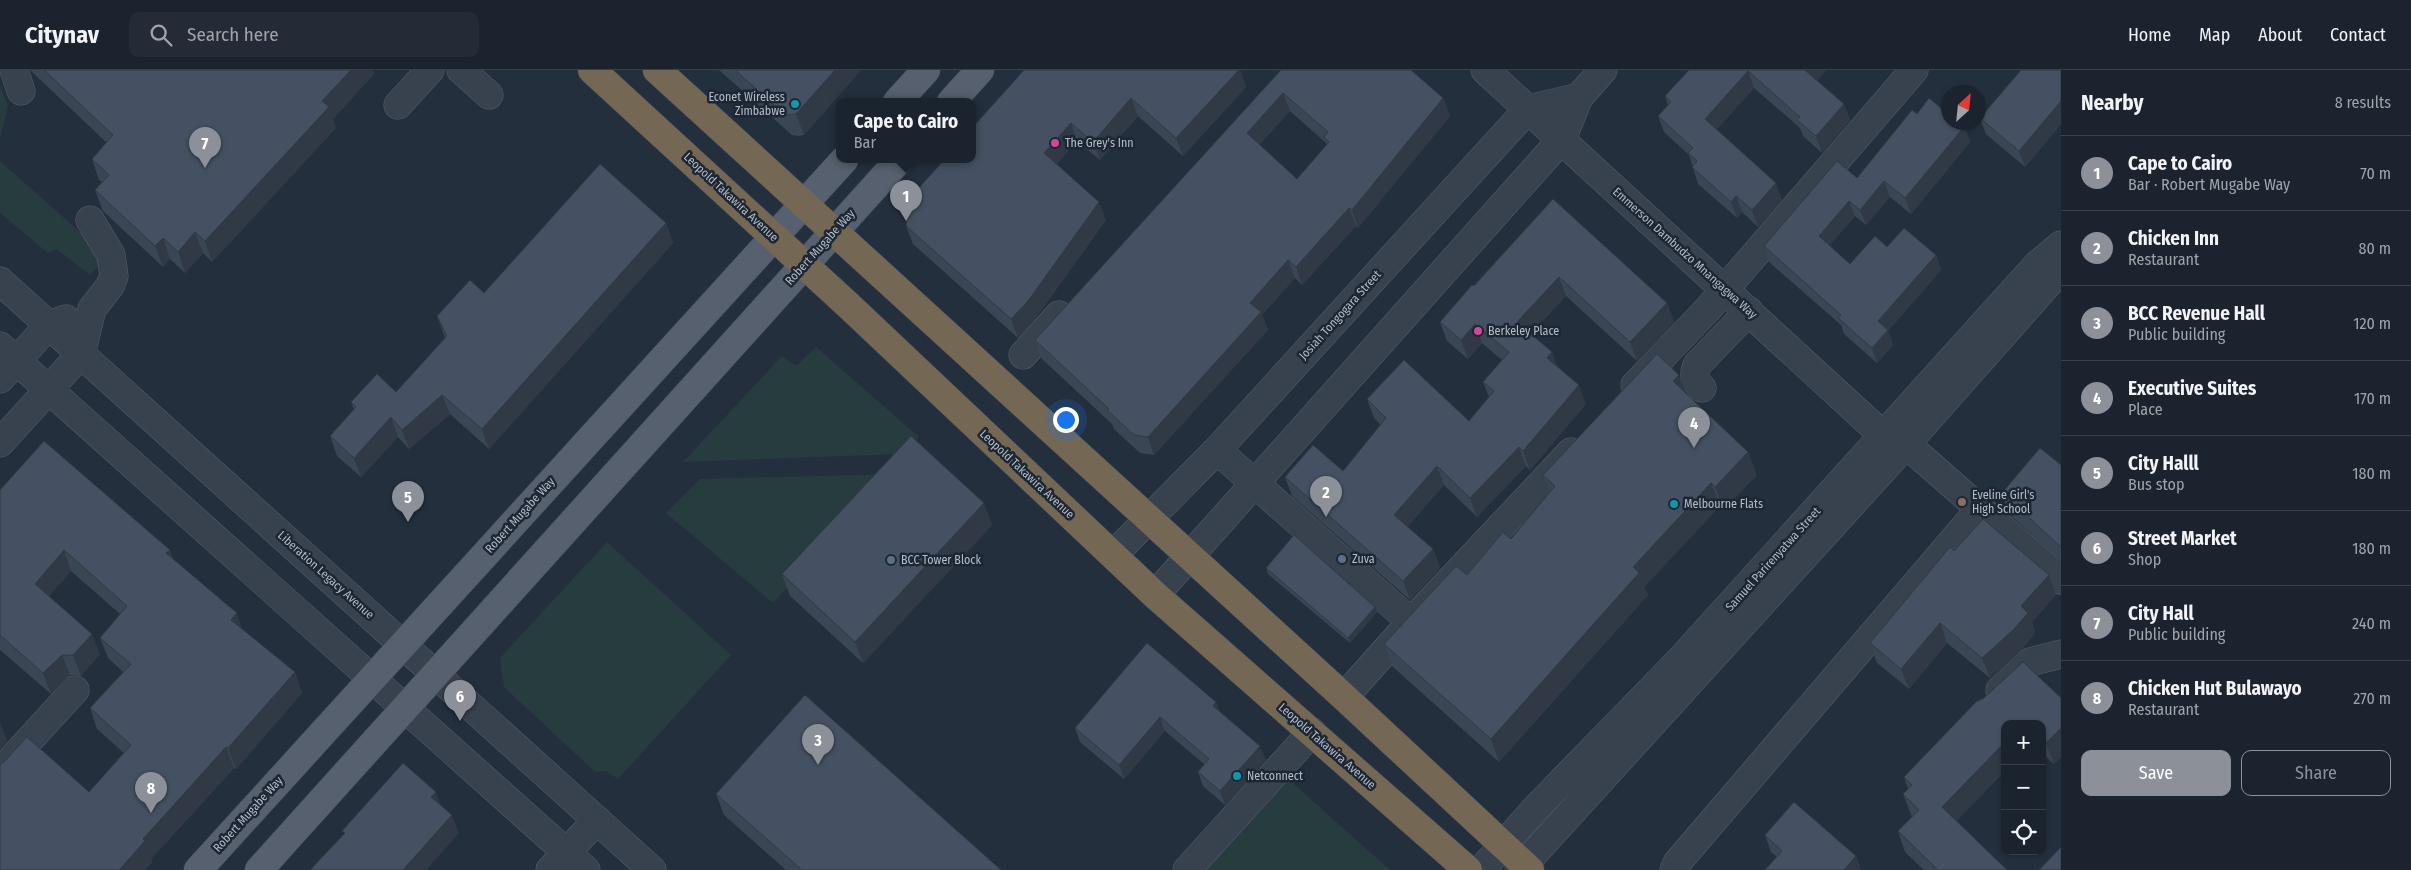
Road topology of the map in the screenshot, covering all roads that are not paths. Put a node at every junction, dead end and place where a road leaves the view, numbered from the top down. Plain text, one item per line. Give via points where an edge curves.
1 (430, 70) edge
2 (461, 70) edge
3 (592, 70) edge
4 (657, 70) edge
5 (926, 70) edge
6 (980, 70) edge
7 (1485, 70) edge
8 (1603, 70) edge
9 (1914, 70) edge
10 (489, 95) dead end
11 (1579, 97) junction
12 (900, 98) edge
13 (955, 98) edge
14 (398, 105) dead end
15 (1528, 109) junction
16 (1562, 139) junction
17 (841, 163) edge
18 (896, 163) edge
19 (804, 204) junction
20 (90, 220) dead end
21 (834, 232) junction
22 (774, 237) junction
23 (2061, 245) edge
24 (804, 265) junction
25 (2061, 269) edge
26 (0, 281) edge
27 (1725, 289) junction
28 (1077, 296) edge
29 (92, 308) junction
30 (1749, 311) junction
31 (49, 326) junction
32 (81, 354) junction
33 (1023, 355) dead end
34 (6, 362) edge
35 (1702, 388) dead end
36 (48, 390) junction
37 (1617, 404) edge
38 (1590, 433) edge
39 (0, 443) edge
40 (1897, 444) junction
41 (1216, 450) junction
42 (1255, 483) junction
43 (1980, 509) junction
44 (1147, 519) junction
45 (1113, 555) junction
46 (1190, 556) junction
47 (2061, 580) edge
48 (1155, 595) junction
49 (1411, 622) junction
50 (402, 644) junction
51 (2061, 654) edge
52 (435, 674) junction
53 (371, 679) junction
54 (75, 690) dead end
55 (1344, 697) junction
56 (1981, 708) edge
57 (404, 709) junction
58 (1312, 732) junction
59 (0, 772) edge
60 (596, 820) junction
61 (1504, 845) junction
62 (558, 861) edge
63 (1525, 868) edge
64 (198, 870) edge
65 (259, 870) edge
66 (586, 870) edge
67 (652, 870) edge
68 (1187, 870) edge
69 (1468, 870) edge
70 (1481, 870) edge
71 (1674, 870) edge

1 - 14 street
2 - 10 street
3 - 22 highway, Leopold Takawira Avenue
4 - 19 highway
5 - 12 main road
6 - 13 main road
7 - 15 street, Emmerson Dambudzo Mnangagwa Way
8 - 11 street
9 - 27 street
11 - 15 street
11 - 16 street
15 - 16 street, Emmerson Dambudzo Mnangagwa Way
15 - 41 street, Josiah Tongogara Street
16 - 27 street, Emmerson Dambudzo Mnangagwa Way
16 - 42 street
17 - 19 main road, Robert Mugabe Way
18 - 21 main road, Robert Mugabe Way
19 - 21 highway
19 - 22 main road, Robert Mugabe Way
20 - 29 street via 111,255 114,276
21 - 24 main road, Robert Mugabe Way
21 - 44 highway
22 - 24 highway, Leopold Takawira Avenue
22 - 50 main road, Robert Mugabe Way
23 - 40 street, Samuel Parirenyatwa Street via 2038,265
24 - 45 highway, Leopold Takawira Avenue
24 - 52 main road, Robert Mugabe Way
25 - 40 street, Samuel Parirenyatwa Street
26 - 31 street, Liberation Legacy Avenue
27 - 30 street, Emmerson Dambudzo Mnangagwa Way
27 - 37 street
28 - 33 street
29 - 31 street
29 - 32 street
30 - 35 street via 1697,365 1693,375
30 - 40 street, Emmerson Dambudzo Mnangagwa Way
31 - 32 street, Liberation Legacy Avenue
31 - 34 street
32 - 36 street
32 - 50 street, Liberation Legacy Avenue
34 - 36 street
36 - 39 street
36 - 53 street
38 - 49 street
40 - 43 street, Emmerson Dambudzo Mnangagwa Way
40 - 61 street, Samuel Parirenyatwa Street via 1682,658
40 - 63 street, Samuel Parirenyatwa Street
41 - 42 street
41 - 44 street, Josiah Tongogara Street
42 - 46 street
42 - 49 street
43 - 47 street, Emmerson Dambudzo Mnangagwa Way
43 - 71 street via 1683,855
44 - 45 street, Josiah Tongogara Street
44 - 46 highway
45 - 48 highway, Leopold Takawira Avenue
46 - 48 street
46 - 55 highway
48 - 58 highway, Leopold Takawira Avenue
49 - 55 street
50 - 52 street, Liberation Legacy Avenue
50 - 53 main road, Robert Mugabe Way
51 - 56 street via 2030,662
52 - 57 main road, Robert Mugabe Way
52 - 60 street, Liberation Legacy Avenue
53 - 57 street
53 - 64 main road, Robert Mugabe Way
54 - 59 street
55 - 61 highway
57 - 62 street
57 - 65 main road, Robert Mugabe Way
58 - 68 street
58 - 69 highway, Leopold Takawira Avenue
60 - 62 street
60 - 67 street, Liberation Legacy Avenue
61 - 63 highway
61 - 70 street, Samuel Parirenyatwa Street
62 - 66 street

